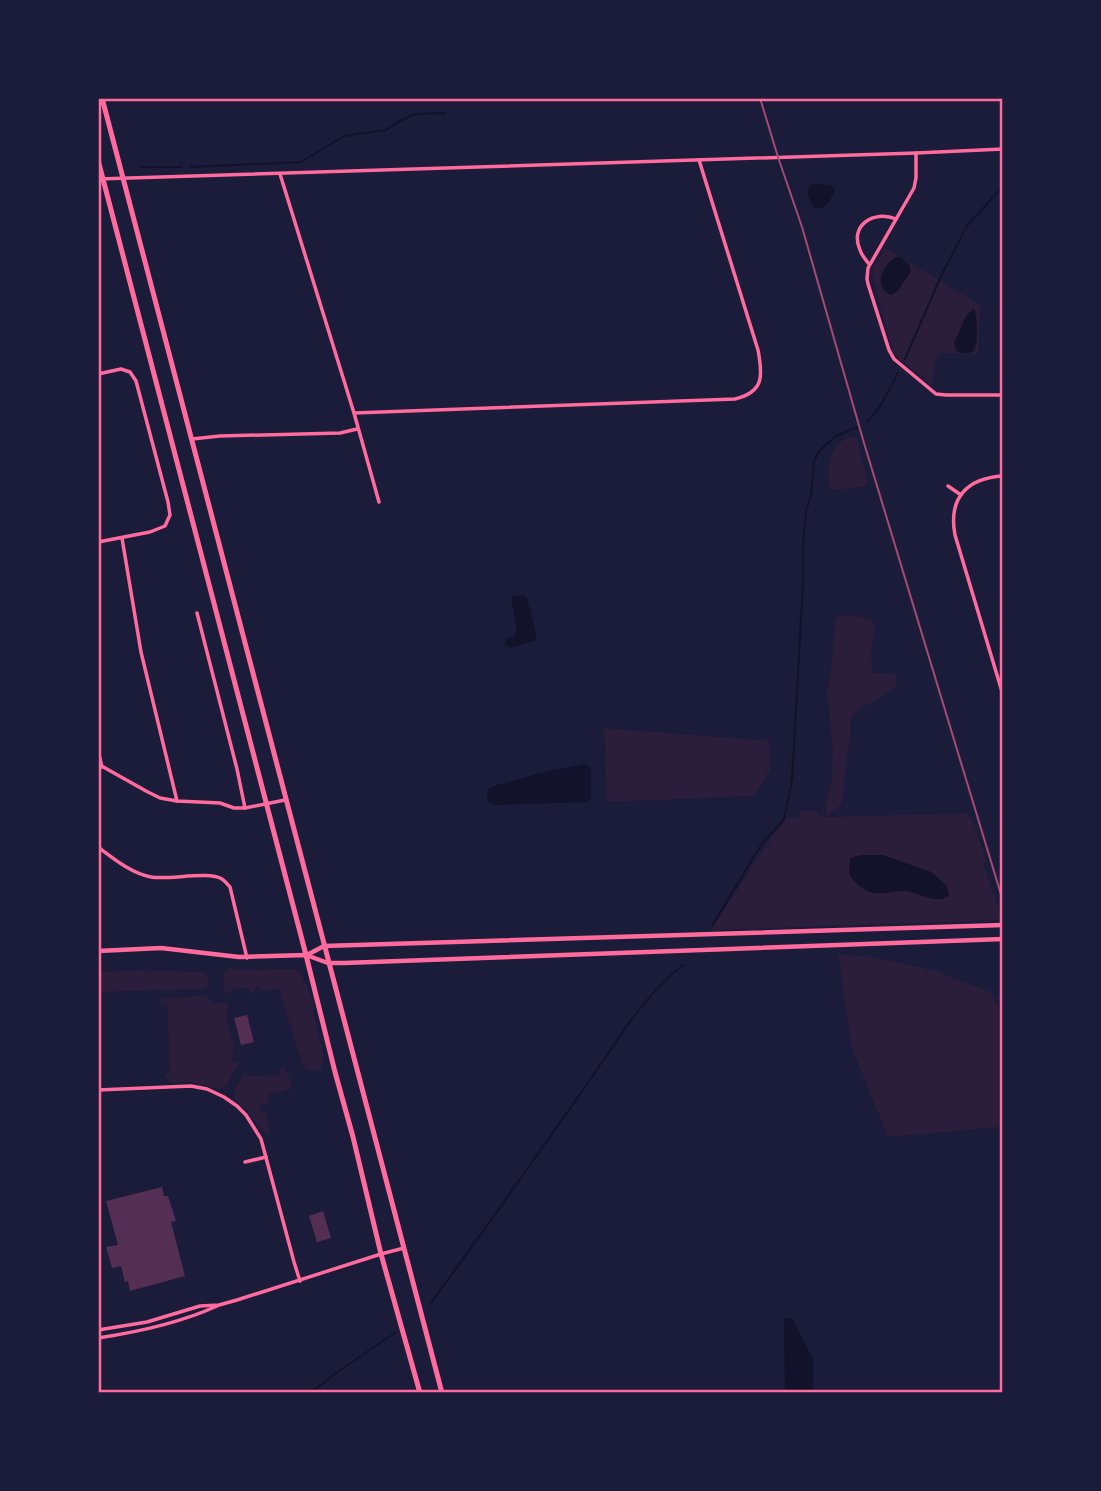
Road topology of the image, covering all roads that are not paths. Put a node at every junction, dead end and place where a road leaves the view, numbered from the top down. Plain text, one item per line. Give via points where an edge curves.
1 (102, 98) edge
2 (1003, 149) edge
3 (916, 153) junction
4 (98, 160) edge
5 (699, 160) junction
6 (280, 174) junction
7 (123, 178) junction
8 (100, 179) edge
9 (896, 219) junction
10 (869, 264) junction
11 (98, 374) edge
12 (1003, 395) edge
13 (354, 413) junction
14 (358, 429) junction
15 (192, 439) junction
16 (1003, 476) edge
17 (948, 486) dead end
18 (961, 495) junction
19 (379, 502) dead end
20 (122, 538) junction
21 (98, 542) edge
22 (197, 613) dead end
23 (1003, 695) edge
24 (98, 750) edge
25 (100, 765) edge
26 (285, 800) junction
27 (177, 801) junction
28 (266, 804) junction
29 (245, 808) junction
30 (98, 847) edge
31 (1003, 925) edge
32 (1003, 939) edge
33 (324, 946) junction
34 (98, 951) edge
35 (306, 955) junction
36 (247, 958) junction
37 (328, 962) junction
38 (98, 1090) edge
39 (266, 1157) junction
40 (245, 1162) dead end
41 (404, 1248) junction
42 (381, 1254) junction
43 (300, 1281) junction
44 (219, 1305) junction
45 (98, 1330) edge
46 (98, 1338) edge
47 (420, 1393) edge
48 (442, 1393) edge

1 - 7 main road
2 - 3 street
3 - 5 street
3 - 9 street via 915,183
4 - 8 main road
5 - 6 street
5 - 13 street via 757,345 762,372 750,395
6 - 7 street
6 - 13 street
7 - 8 street
7 - 15 main road
8 - 28 main road
9 - 10 street
9 - 10 street via 872,217 861,227 859,250
10 - 12 street via 867,279 894,359 941,395
11 - 20 street via 121,369 136,381 168,502 170,516 165,526
13 - 14 street
14 - 15 street
14 - 19 street
15 - 26 main road
16 - 18 street via 978,481
17 - 18 street
18 - 23 street via 953,516 955,535
20 - 21 street
20 - 27 street via 141,652
22 - 29 street
24 - 25 street
25 - 27 street via 160,798
26 - 28 street
26 - 33 main road
27 - 29 street
28 - 29 street
28 - 35 main road
30 - 36 street via 149,877 222,879 230,887
31 - 33 main road
32 - 37 main road
33 - 35 main road
33 - 37 main road
34 - 36 main road via 161,948
35 - 36 main road
35 - 37 main road
35 - 42 main road
37 - 41 main road
38 - 39 street via 207,1089 246,1115
39 - 40 street
39 - 43 street
41 - 42 street
41 - 48 main road
42 - 43 street
42 - 47 main road
43 - 44 street
44 - 45 street
44 - 46 street via 162,1325

